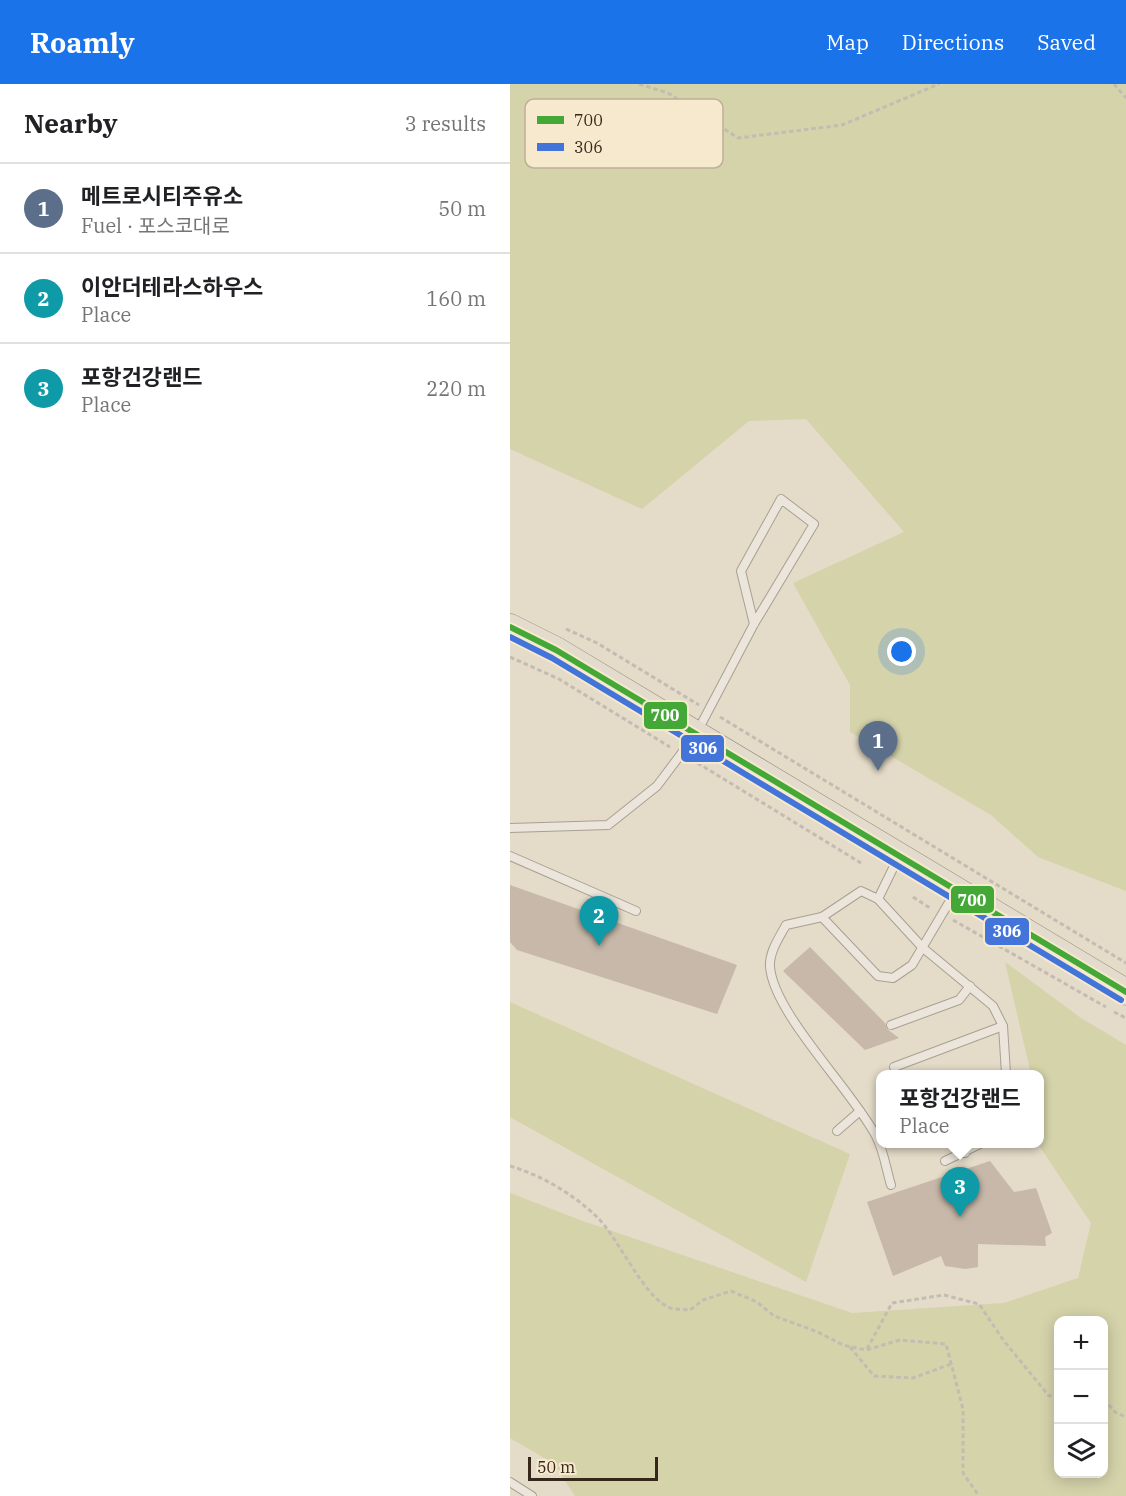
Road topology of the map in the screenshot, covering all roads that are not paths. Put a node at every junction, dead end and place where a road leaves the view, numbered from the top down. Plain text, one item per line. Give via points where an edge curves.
1 (754, 624) junction
2 (510, 627) edge
3 (696, 734) junction
4 (510, 828) edge
5 (510, 856) edge
6 (899, 856) junction
7 (956, 891) junction
8 (878, 899) junction
9 (636, 911) dead end
10 (822, 917) junction
11 (923, 948) junction
12 (970, 986) junction
13 (1126, 992) edge
14 (891, 1025) dead end
15 (1003, 1026) junction
16 (894, 1067) dead end
17 (1006, 1070) edge
18 (860, 1111) junction
19 (837, 1131) dead end
20 (876, 1136) edge
21 (880, 1148) edge
22 (963, 1148) edge
23 (972, 1148) edge
24 (964, 1153) junction
25 (945, 1161) dead end
26 (891, 1185) dead end
27 (510, 1482) edge
28 (532, 1496) edge

1 - 1 lane via 814,524 781,500 741,571
1 - 3 lane
2 - 3 main road via 556,650
3 - 4 lane via 657,786 608,825
3 - 6 main road
5 - 9 lane
6 - 7 main road
6 - 8 lane
7 - 11 lane
7 - 13 main road
8 - 10 lane via 861,891
8 - 11 lane
10 - 11 lane via 878,976 893,978 912,965
10 - 18 lane via 786,925 774,946 770,966 778,998
11 - 12 lane
12 - 14 lane via 958,1000
12 - 15 lane via 993,1006
15 - 16 lane
15 - 17 lane
18 - 19 lane
18 - 20 lane
21 - 26 lane
22 - 24 lane
23 - 24 lane
24 - 25 lane
27 - 28 lane

